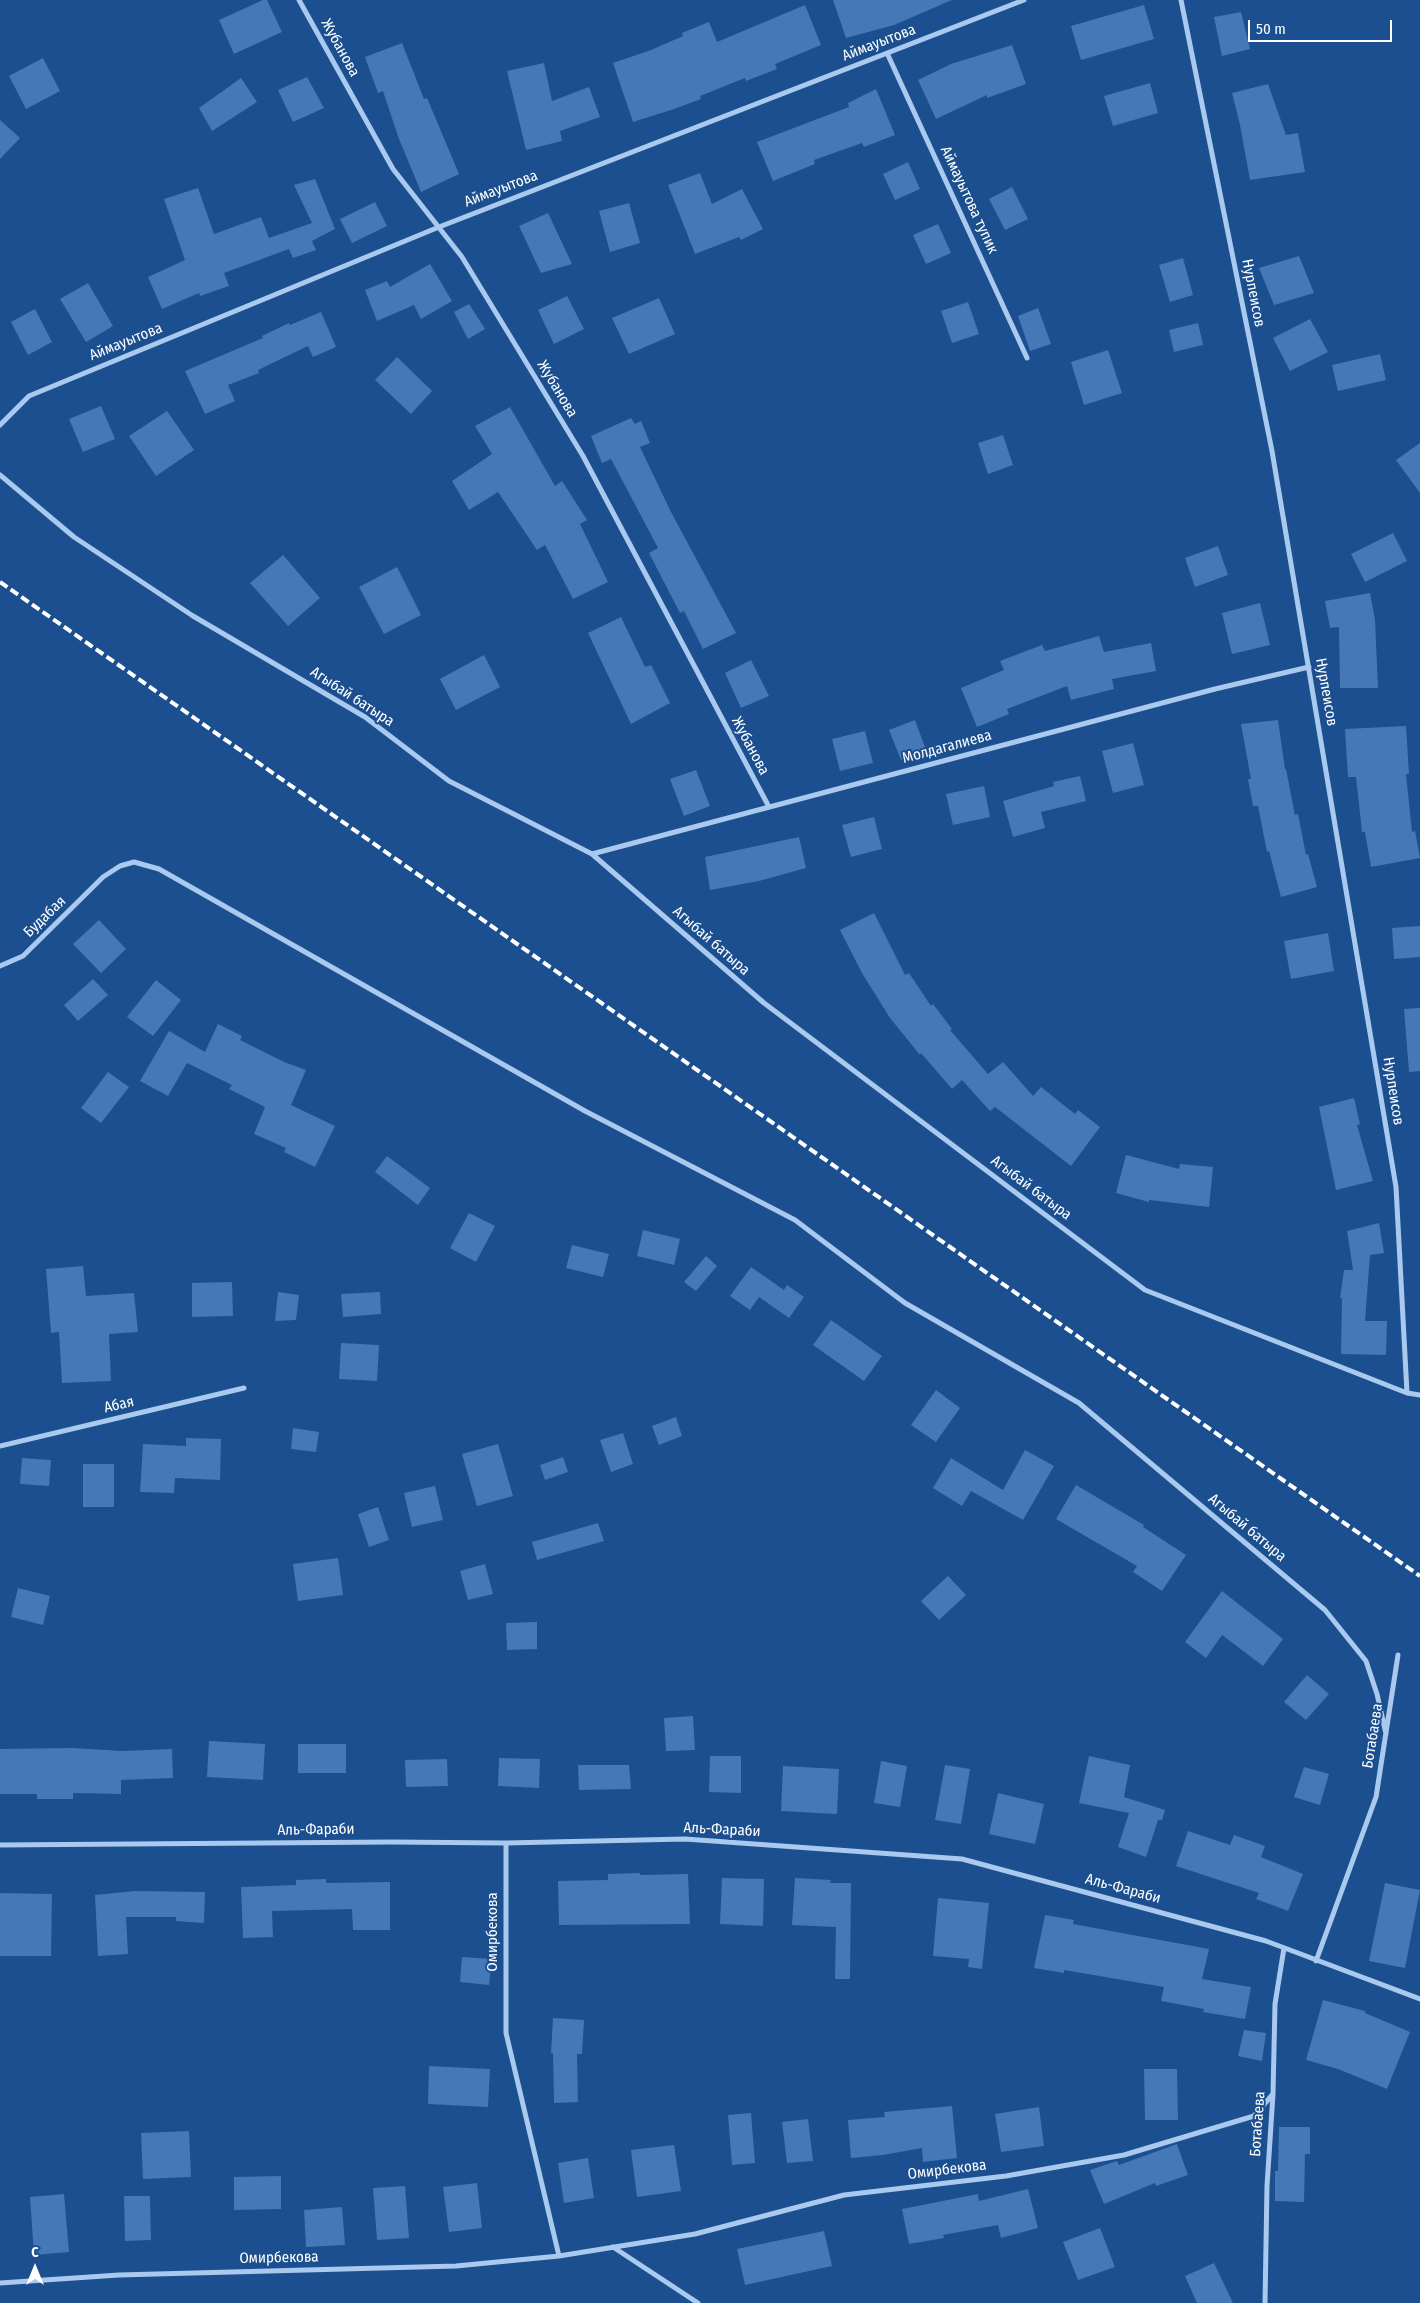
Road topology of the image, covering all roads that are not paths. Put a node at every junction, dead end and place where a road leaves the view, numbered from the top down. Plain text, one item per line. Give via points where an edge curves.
1 (298, 0) edge
2 (1024, 0) edge
3 (1181, 0) edge
4 (888, 53) junction
5 (439, 226) junction
6 (1027, 358) dead end
7 (0, 425) edge
8 (0, 475) edge
9 (1309, 667) junction
10 (769, 807) junction
11 (592, 854) junction
12 (103, 877) joint
13 (0, 966) edge
14 (244, 1388) dead end
15 (1407, 1393) junction
16 (1420, 1395) edge
17 (0, 1446) edge
18 (1398, 1655) dead end
19 (1386, 1734) junction
20 (506, 1843) junction
21 (0, 1845) edge
22 (1284, 1948) junction
23 (1316, 1960) junction
24 (1420, 1999) edge
25 (1273, 2094) junction
26 (612, 2247) junction
27 (559, 2256) junction
28 (0, 2283) edge
29 (698, 2303) edge
30 (1265, 2303) edge

1 - 5 street, Жубанова via 393,169
2 - 4 street, Аймауытова
3 - 9 street, Нурпеисов via 1272,450
4 - 5 street, Аймауытова
4 - 6 street, Аймауытова тупик
5 - 7 street, Аймауытова via 29,396
5 - 10 street, Жубанова via 462,256 583,456
8 - 11 street, Агыбай батыра via 74,537 193,616 365,717 449,781
9 - 10 street, Молдагалиева via 1215,688
9 - 15 street, Нурпеисов via 1396,1187
10 - 11 street, Молдагалиева
11 - 15 street, Агыбай батыра via 764,1003 1146,1290
12 - 13 street, Будабая via 23,956
12 - 19 street, Агыбай батыра via 134,862 159,869 585,1111 795,1220 905,1302 1079,1403 1325,1610 1366,1661
14 - 17 street, Абая
15 - 16 street, Агыбай батыра
18 - 19 street, Ботабаева
19 - 23 street, Ботабаева via 1376,1797
20 - 21 street, Аль-Фараби
20 - 22 street, Аль-Фараби via 685,1839 962,1858
20 - 27 street, Омирбекова via 506,2034
22 - 23 street, Аль-Фараби
22 - 25 street, Ботабаева via 1275,2004
23 - 24 street, Аль-Фараби
25 - 26 street, Омирбекова via 1254,2116 1124,2154 1006,2176 844,2195 695,2234
25 - 30 street, Ботабаева
26 - 27 street, Омирбекова
26 - 29 street
27 - 28 street, Омирбекова via 456,2266 119,2275

